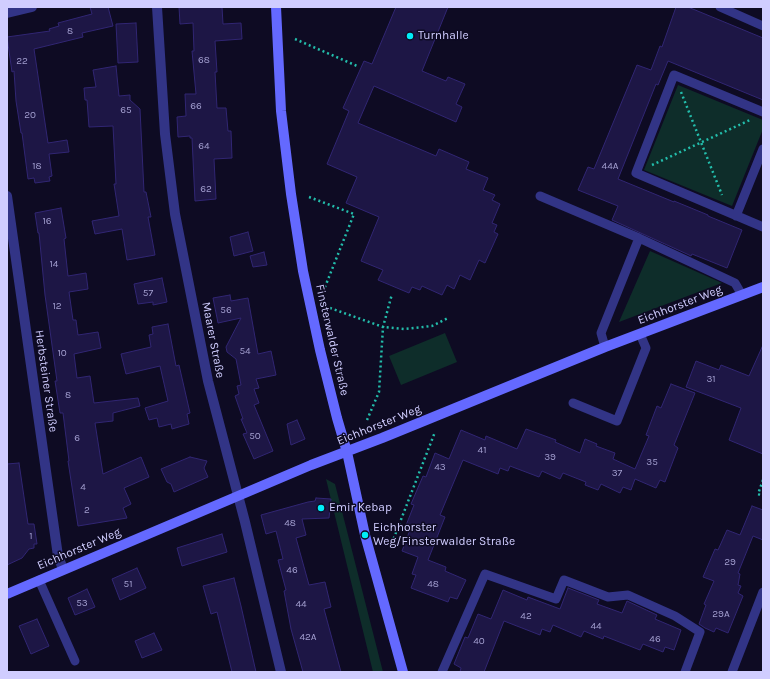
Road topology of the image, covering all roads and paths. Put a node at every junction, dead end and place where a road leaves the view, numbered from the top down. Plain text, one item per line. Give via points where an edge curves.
1 (32, 7) edge
2 (157, 7) edge
3 (276, 7) edge
4 (720, 7) edge
5 (7, 13) edge
6 (763, 26) edge
7 (295, 39) dead end
8 (358, 66) dead end
9 (674, 75) junction
10 (760, 115) edge
11 (701, 143) junction
12 (763, 149) edge
13 (636, 173) junction
14 (7, 196) edge
15 (540, 196) dead end
16 (309, 198) dead end
17 (732, 214) junction
18 (763, 227) edge
19 (639, 238) junction
20 (325, 287) dead end
21 (763, 288) edge
22 (392, 294) dead end
23 (742, 295) junction
24 (330, 308) dead end
25 (448, 318) dead end
26 (383, 327) junction
27 (640, 334) junction
28 (605, 347) junction
29 (573, 403) dead end
30 (367, 420) dead end
31 (436, 432) dead end
32 (346, 452) junction
33 (763, 480) edge
34 (238, 496) junction
35 (763, 496) edge
36 (390, 548) dead end
37 (63, 569) junction
38 (39, 580) junction
39 (763, 592) edge
40 (7, 594) edge
41 (75, 661) dead end
42 (281, 672) edge
43 (403, 672) edge
44 (442, 672) edge
45 (685, 672) edge
46 (732, 672) edge

1 - 5 street
2 - 34 street, Maarer Straße via 165,134 175,214 208,381
3 - 32 main road, Finsterwalder Straße via 282,111 296,233 317,335
4 - 6 lane
7 - 8 path
9 - 10 lane
9 - 11 path
9 - 13 lane
10 - 11 path
11 - 13 path
11 - 17 path
12 - 17 lane
13 - 17 lane
14 - 37 street, Herbsteiner Straße via 58,556
15 - 19 lane
16 - 20 path via 354,214
17 - 18 lane
19 - 23 lane via 735,282
19 - 28 lane via 601,333
21 - 23 main road, Eichhorster Weg
22 - 26 path
23 - 27 main road, Eichhorster Weg
24 - 26 path
25 - 26 path via 432,326 404,329
26 - 30 path via 380,392
27 - 28 main road, Eichhorster Weg
27 - 29 lane via 646,348 617,421
28 - 32 main road, Eichhorster Weg
31 - 36 path
32 - 34 main road, Eichhorster Weg
32 - 43 main road, Finsterwalder Straße via 365,534
33 - 35 path via 758,494
34 - 37 main road, Eichhorster Weg
34 - 42 street, Maarer Straße
37 - 38 main road, Eichhorster Weg
38 - 40 main road, Eichhorster Weg
38 - 41 lane
39 - 46 lane
44 - 45 lane via 485,574 556,599 564,580 608,597 628,595 675,616 700,632

